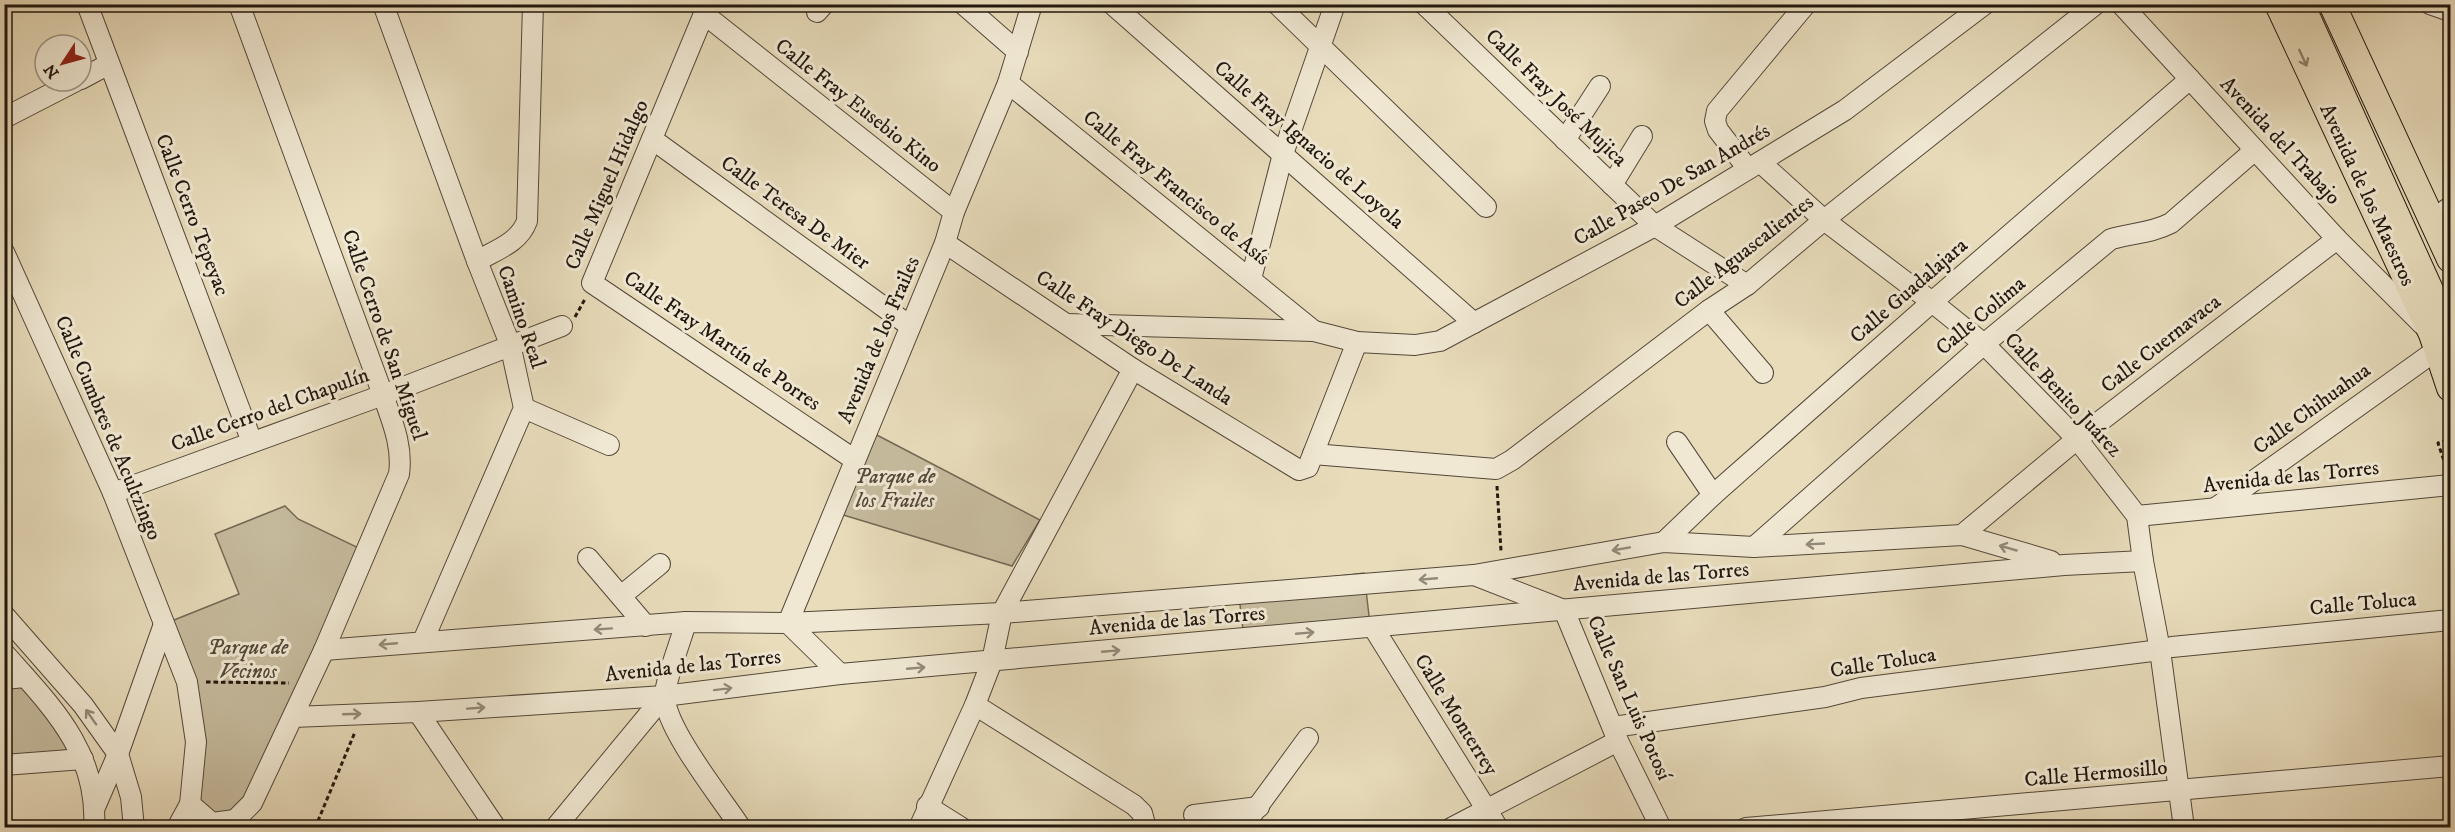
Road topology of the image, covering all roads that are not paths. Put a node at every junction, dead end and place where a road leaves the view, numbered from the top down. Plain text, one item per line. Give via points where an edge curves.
1 (87, 4) edge
2 (239, 4) edge
3 (383, 4) edge
4 (533, 4) edge
5 (963, 4) edge
6 (1032, 4) edge
7 (1112, 4) edge
8 (1277, 4) edge
9 (1335, 4) edge
10 (1424, 4) edge
11 (1806, 4) edge
12 (1984, 4) edge
13 (2096, 4) edge
14 (2121, 4) edge
15 (2278, 4) edge
16 (2301, 4) edge
17 (2316, 4) edge
18 (2332, 4) edge
19 (2430, 4) edge
20 (706, 9) edge
21 (2451, 11) edge
22 (1321, 45) junction
23 (1018, 52) junction
24 (110, 64) junction
25 (93, 73) edge
26 (2190, 79) junction
27 (1008, 83) junction
28 (1600, 86) dead end
29 (53, 93) edge
30 (4, 118) edge
31 (1642, 136) dead end
32 (652, 139) junction
33 (1564, 140) junction
34 (2255, 150) junction
35 (1283, 154) junction
36 (1754, 166) junction
37 (1612, 185) junction
38 (1486, 207) dead end
39 (954, 212) junction
40 (2441, 214) edge
41 (1824, 220) junction
42 (1655, 226) junction
43 (2337, 239) junction
44 (945, 243) junction
45 (4, 252) edge
46 (2451, 259) edge
47 (477, 261) junction
48 (1251, 279) junction
49 (592, 283) joint
50 (1747, 285) junction
51 (2451, 298) edge
52 (1932, 302) junction
53 (1709, 310) junction
54 (1474, 323) junction
55 (1067, 324) junction
56 (562, 326) road end
57 (910, 326) junction
58 (1314, 331) junction
59 (1357, 342) junction
60 (510, 344) junction
61 (1984, 344) junction
62 (2442, 349) edge
63 (1133, 369) junction
64 (1763, 373) dead end
65 (2451, 388) edge
66 (383, 395) junction
67 (524, 408) junction
68 (2077, 439) junction
69 (252, 442) junction
70 (1677, 442) dead end
71 (609, 445) dead end
72 (1313, 454) junction
73 (855, 460) junction
74 (2449, 477) edge
75 (113, 494) junction
76 (1713, 495) junction
77 (2215, 508) junction
78 (2137, 516) junction
79 (1962, 535) junction
80 (1664, 542) junction
81 (1754, 547) junction
82 (588, 558) dead end
83 (2143, 561) junction
84 (660, 564) dead end
85 (2064, 565) junction
86 (1474, 575) junction
87 (621, 596) junction
88 (1564, 610) junction
89 (1002, 613) junction
90 (4, 615) edge
91 (2451, 620) edge
92 (686, 622) junction
93 (788, 623) junction
94 (164, 624) junction
95 (646, 626) junction
96 (1373, 627) junction
97 (423, 641) junction
98 (2166, 648) junction
99 (324, 650) junction
100 (4, 653) edge
101 (992, 662) junction
102 (840, 674) junction
103 (26, 677) junction
104 (4, 679) edge
105 (664, 696) junction
106 (975, 705) junction
107 (418, 712) junction
108 (293, 717) junction
109 (1616, 734) junction
110 (1308, 738) dead end
111 (118, 754) junction
112 (83, 759) junction
113 (4, 765) edge
114 (2451, 766) edge
115 (2178, 791) junction
116 (189, 804) junction
117 (927, 806) junction
118 (95, 807) junction
119 (1259, 807) junction
120 (1487, 810) junction
121 (1194, 815) dead end
122 (733, 824) edge
123 (180, 826) edge
124 (94, 828) edge
125 (134, 828) edge
126 (496, 828) edge
127 (555, 828) edge
128 (919, 828) edge
129 (962, 828) edge
130 (1146, 828) edge
131 (1242, 828) edge
132 (1451, 828) edge
133 (1498, 828) edge
134 (1661, 828) edge
135 (1746, 828) edge
136 (2184, 828) edge

1 - 24 street, Calle Cerro Tepeyac
2 - 66 street, Calle Cerro de San Miguel
3 - 47 street, Camino Real
4 - 47 street via 527,221 516,239
5 - 23 street
6 - 23 street, Avenida de los Frailes
7 - 35 street, Calle Fray Ignacio de Loyola
8 - 22 street
9 - 22 street
10 - 33 street, Calle Fray José Mujica
11 - 36 street, Calle Benito Juárez via 1717,111 1714,121 1718,130
12 - 36 street, Calle Paseo De San Andrés via 1845,110
13 - 41 street, Calle Aguascalientes
14 - 26 street, Avenida del Trabajo
15 -> 62 main road, Avenida de los Maestros
16 - 62 main road
17 - 51 main road, Avenida de los Maestros
18 - 40 main road
19 - 21 street
20 - 32 street, Calle Miguel Hidalgo
20 - 39 street, Calle Fray Eusebio Kino
22 - 35 street
22 - 38 street
23 - 27 street, Avenida de los Frailes
24 - 25 street
24 - 69 street, Calle Cerro Tepeyac
26 - 34 street, Avenida del Trabajo
26 - 52 street, Calle Guadalajara
27 - 39 street, Avenida de los Frailes
27 - 48 street, Calle Fray Francisco de Asís
28 - 33 street
29 - 30 street
31 - 37 street
32 - 49 street, Calle Miguel Hidalgo
32 - 57 street, Calle Teresa De Mier
33 - 37 street, Calle Fray José Mujica
34 - 43 street, Avenida del Trabajo
34 - 61 street, Calle Colima via 2171,223 2157,231 2111,239
35 - 48 street
35 - 54 street, Calle Fray Ignacio de Loyola
36 - 41 street, Calle Benito Juárez
36 - 42 street, Calle Paseo De San Andrés
37 - 42 street, Calle Fray José Mujica
39 - 44 street, Avenida de los Frailes
40 - 46 main road
41 - 50 street, Calle Aguascalientes
41 - 52 street, Calle Benito Juárez
42 - 50 street, Calle Fray José Mujica
42 - 54 street, Calle Paseo De San Andrés
43 - 62 street, Avenida del Trabajo
43 - 68 street, Calle Cuernavaca
44 - 55 street, Calle Fray Diego De Landa
44 - 57 street, Avenida de los Frailes
45 - 75 street, Calle Cumbres de Acultzingo
47 - 60 street, Camino Real
48 - 58 street, Calle Fray Francisco de Asís
49 - 73 street, Calle Fray Martín de Porres
50 - 53 street, Calle Aguascalientes
52 - 61 street, Calle Benito Juárez
52 - 76 street, Calle Guadalajara
53 - 64 street
53 - 72 street, Calle Aguascalientes via 1496,469
54 - 59 street, Calle Paseo De San Andrés via 1428,344
55 - 58 street
55 - 63 street, Calle Fray Diego De Landa
56 - 60 street
57 - 73 street, Avenida de los Frailes
58 - 59 street, Calle Paseo De San Andrés
59 - 72 street
60 - 66 street, Calle Cerro del Chapulín
60 - 67 street, Camino Real
61 - 68 street, Calle Benito Juárez
61 - 81 street, Calle Colima
62 - 65 main road, Avenida de los Maestros
62 - 77 street, Calle Chihuahua
63 - 72 street, Calle Fray Diego De Landa via 1299,470 1308,467
63 - 89 street
66 - 69 street, Calle Cerro del Chapulín
66 - 99 street, Calle Cerro de San Miguel via 399,444 399,474
67 - 71 street
67 - 97 street
68 - 78 street, Calle Benito Juárez
68 - 79 street, Calle Cuernavaca
69 - 75 street, Calle Cerro del Chapulín
70 - 76 street
73 - 93 street, Avenida de los Frailes
74 - 77 street, Avenida de las Torres
75 - 94 street, Calle Cumbres de Acultzingo
76 - 80 street, Calle Guadalajara
77 - 78 street, Avenida de las Torres
78 - 83 street
79 -> 81 street, Avenida de las Torres
85 -> 79 street, Avenida de las Torres
80 - 81 street, Avenida de las Torres
80 -> 86 street, Avenida de las Torres
82 - 87 street
83 - 85 street, Avenida de las Torres
83 - 98 street via 2152,611
84 - 87 street
85 - 88 street, Avenida de las Torres
86 - 88 street, Calle San Luis Potosí
86 -> 89 street, Avenida de las Torres
87 - 95 street
88 - 96 street, Avenida de las Torres
88 - 109 street, Calle San Luis Potosí
89 - 93 street, Avenida de las Torres
89 - 101 street
111 -> 90 street via 83,705
91 - 98 street, Calle Toluca
92 - 93 street, Avenida de las Torres
92 - 95 street, Avenida de las Torres
92 - 105 street
93 - 102 street
94 - 111 street
94 - 116 street, Calle Cumbres de Acultzingo via 187,682 196,742
95 -> 97 street, Avenida de las Torres
101 -> 96 street, Avenida de las Torres
96 - 120 street, Calle Monterrey
97 -> 99 street, Avenida de las Torres
98 - 109 street, Calle Toluca via 1862,688
98 - 115 street via 2167,701
99 - 108 street, Calle Cerro de San Miguel
100 - 103 street
102 -> 101 street, Avenida de las Torres
101 - 106 street
105 -> 102 street, Avenida de las Torres
103 - 104 street
103 - 112 street via 51,705
107 -> 105 street, Avenida de las Torres
105 - 122 street via 678,735
105 - 127 street
106 - 117 street
106 - 130 street via 1134,805 1142,813
108 -> 107 street, Avenida de las Torres
107 - 126 street
108 - 116 street, Calle Cerro de San Miguel via 252,803 236,820 212,823
109 - 120 street, Calle Toluca
109 - 134 street, Calle San Luis Potosí
110 - 119 street
111 - 118 street
111 - 125 street via 131,797
112 - 113 street
112 - 118 street
114 - 115 street, Calle Hermosillo
115 - 135 street, Calle Hermosillo
115 - 136 street
116 - 123 street, Calle Cumbres de Acultzingo
117 - 128 street
117 - 129 street
118 - 124 street
119 - 121 street
119 - 131 street
120 - 132 street, Calle Toluca
120 - 133 street, Calle Monterrey

